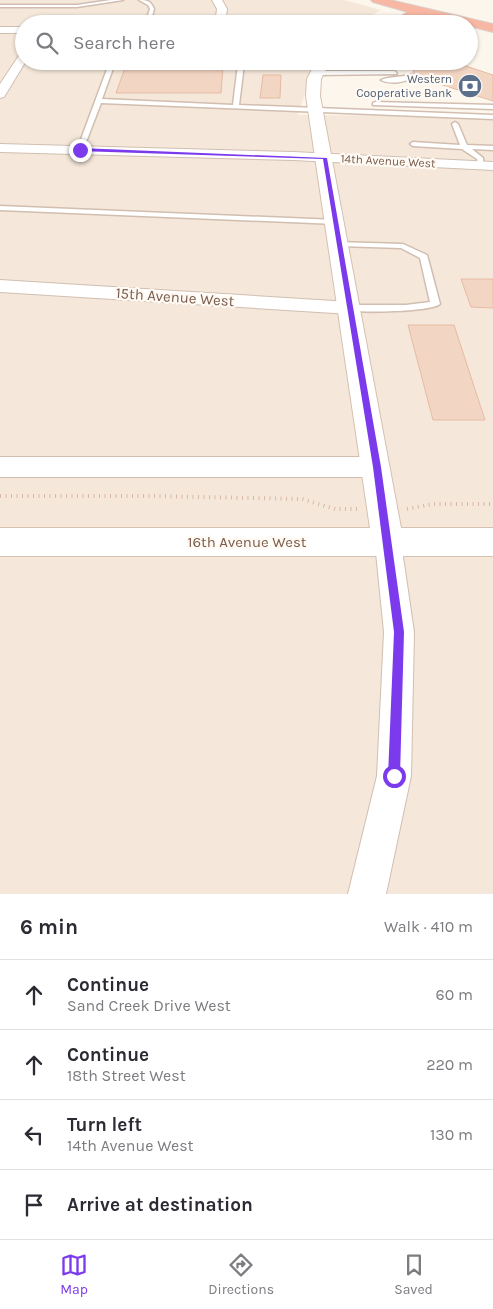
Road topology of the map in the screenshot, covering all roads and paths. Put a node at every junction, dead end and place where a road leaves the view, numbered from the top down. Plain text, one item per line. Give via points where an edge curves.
1 (121, 0) edge
2 (141, 0) edge
3 (217, 0) edge
4 (406, 0) edge
5 (382, 1) edge
6 (438, 2) dead end
7 (0, 6) edge
8 (417, 11) junction
9 (150, 15) edge
10 (221, 15) edge
11 (398, 15) edge
12 (409, 15) edge
13 (432, 15) edge
14 (443, 15) edge
15 (452, 15) edge
16 (464, 15) edge
17 (0, 30) edge
18 (15, 30) edge
19 (15, 70) edge
20 (109, 70) edge
21 (240, 70) edge
22 (318, 70) edge
23 (357, 70) edge
24 (395, 73) dead end
25 (413, 76) dead end
26 (348, 80) dead end
27 (0, 94) edge
28 (98, 101) junction
29 (375, 104) dead end
30 (236, 107) junction
31 (493, 107) edge
32 (316, 110) junction
33 (493, 116) edge
34 (455, 124) dead end
35 (413, 144) dead end
36 (464, 147) junction
37 (6, 148) edge
38 (493, 148) edge
39 (80, 150) junction
40 (325, 158) junction
41 (487, 166) edge
42 (0, 208) edge
43 (337, 233) junction
44 (0, 286) edge
45 (350, 308) junction
46 (0, 467) edge
47 (377, 467) junction
48 (0, 496) edge
49 (493, 504) edge
50 (383, 509) junction
51 (0, 542) edge
52 (493, 542) edge
53 (388, 543) junction
54 (367, 894) edge

1 - 7 lane via 77,6
2 - 9 lane via 150,4
3 - 10 street
4 - 15 highway
5 - 8 highway
5 - 11 highway via 399,11
6 - 16 highway
8 - 12 highway
8 - 13 highway
8 - 14 highway
17 - 18 street
19 - 27 street
20 - 28 lane
21 - 30 lane
22 - 32 street via 313,87
23 - 24 lane
25 - 26 lane via 404,80
28 - 30 lane
28 - 39 lane
29 - 31 lane
30 - 32 lane
32 - 33 lane
32 - 40 street
34 - 36 lane
35 - 36 lane
36 - 38 lane
36 - 41 lane
37 - 39 street, 14th Avenue West
39 - 40 street, 14th Avenue West
40 - 41 street, 14th Avenue West
40 - 43 street
42 - 43 lane
43 - 45 street
43 - 45 lane via 403,246 424,257 435,304 406,308
44 - 45 street, 15th Avenue West
45 - 47 street
46 - 47 street
47 - 50 street
48 - 50 path via 302,499 335,509
49 - 50 path via 434,504 404,510
50 - 53 street
51 - 53 street, 16th Avenue West
52 - 53 street, 16th Avenue West
53 - 54 street via 399,632 394,776

